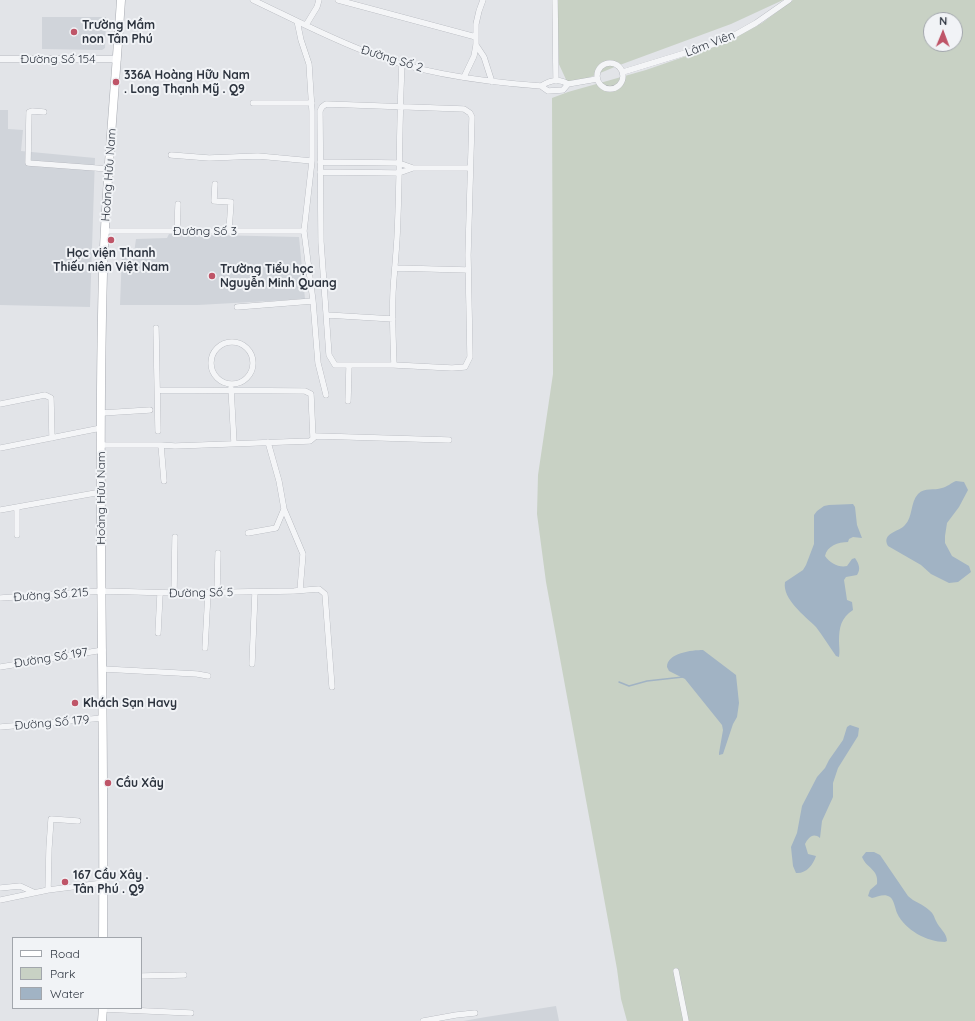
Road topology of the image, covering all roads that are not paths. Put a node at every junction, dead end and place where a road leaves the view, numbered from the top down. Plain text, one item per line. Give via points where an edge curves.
1 (121, 0) edge
2 (253, 0) edge
3 (319, 0) edge
4 (338, 0) edge
5 (483, 0) edge
6 (554, 0) edge
7 (789, 0) edge
8 (355, 2) edge
9 (297, 21) junction
10 (306, 25) junction
11 (476, 37) junction
12 (476, 45) junction
13 (0, 59) edge
14 (117, 59) junction
15 (402, 64) junction
16 (623, 72) junction
17 (464, 77) junction
18 (597, 79) junction
19 (556, 81) junction
20 (492, 82) junction
21 (568, 84) junction
22 (541, 86) junction
23 (253, 103) dead end
24 (312, 103) junction
25 (400, 107) junction
26 (44, 112) dead end
27 (171, 155) dead end
28 (312, 161) junction
29 (320, 162) junction
30 (399, 163) junction
31 (413, 168) junction
32 (470, 168) junction
33 (109, 169) junction
34 (320, 172) junction
35 (399, 173) junction
36 (215, 184) dead end
37 (178, 204) dead end
38 (106, 231) junction
39 (177, 231) junction
40 (229, 231) junction
41 (304, 231) junction
42 (395, 268) junction
43 (468, 270) junction
44 (313, 301) junction
45 (236, 307) dead end
46 (327, 315) junction
47 (393, 318) junction
48 (156, 328) dead end
49 (394, 365) junction
50 (350, 366) junction
51 (231, 384) junction
52 (158, 390) junction
53 (232, 391) junction
54 (326, 395) dead end
55 (348, 401) dead end
56 (0, 404) edge
57 (150, 410) dead end
58 (102, 413) junction
59 (102, 428) junction
60 (158, 431) dead end
61 (52, 438) junction
62 (313, 438) junction
63 (449, 440) dead end
64 (268, 442) junction
65 (234, 443) junction
66 (161, 444) junction
67 (101, 445) junction
68 (0, 448) edge
69 (164, 481) dead end
70 (101, 492) junction
71 (17, 507) junction
72 (284, 509) junction
73 (0, 510) edge
74 (248, 533) dead end
75 (17, 535) dead end
76 (175, 538) dead end
77 (218, 553) dead end
78 (300, 590) junction
79 (102, 591) junction
80 (208, 592) junction
81 (217, 592) junction
82 (255, 592) junction
83 (160, 594) junction
84 (174, 594) junction
85 (0, 598) edge
86 (158, 633) dead end
87 (205, 648) dead end
88 (102, 650) junction
89 (252, 664) dead end
90 (0, 666) edge
91 (103, 669) junction
92 (208, 676) dead end
93 (332, 687) dead end
94 (103, 718) junction
95 (0, 727) edge
96 (78, 821) dead end
97 (103, 883) junction
98 (0, 888) edge
99 (48, 890) junction
100 (33, 892) junction
101 (0, 900) edge
102 (103, 937) edge
103 (676, 972) dead end
104 (184, 975) dead end
105 (142, 976) edge
106 (103, 1009) edge
107 (191, 1013) dead end
108 (475, 1013) dead end
109 (102, 1021) edge
110 (423, 1021) edge
111 (686, 1021) edge

1 - 14 main road, Hoàng Hữu Nam
2 - 9 street, Đường Số 2
3 - 10 street
4 - 8 street
5 - 11 street
6 - 19 street
7 - 16 street, Lâm Viên via 724,41
8 - 11 street
9 - 10 street, Đường Số 2
9 - 24 street via 309,64
10 - 15 street, Đường Số 2 via 338,41
11 - 12 street
12 - 17 street
12 - 20 street via 484,57
13 - 14 street, Đường Số 154
14 - 33 main road, Hoàng Hữu Nam
15 - 17 street, Đường Số 2
15 - 25 street
16 - 18 street via 615,63 607,63 600,67
16 - 18 street via 621,84 614,88 602,86
17 - 20 street, Đường Số 2
18 - 21 street
19 - 21 street via 562,80
19 - 22 street via 548,81
20 - 22 street, Đường Số 2
21 - 22 street via 559,91 548,91
23 - 24 street
24 - 28 street
25 - 29 street via 326,104 320,111
25 - 30 street
25 - 32 street via 464,109 470,113
26 - 33 street via 29,112 28,163
27 - 28 street via 209,158 258,156
28 - 41 street
29 - 30 street
29 - 34 street
30 - 31 street
30 - 35 street
31 - 32 street
31 - 35 street
32 - 43 street
33 - 38 main road, Hoàng Hữu Nam
34 - 35 street
34 - 46 street via 321,242
35 - 42 street
36 - 40 street via 214,201 231,202
37 - 39 street
38 - 39 street, Đường Số 3
38 - 58 main road, Hoàng Hữu Nam via 103,272
39 - 40 street, Đường Số 3
40 - 41 street, Đường Số 3
41 - 44 street
42 - 43 street
42 - 47 street
43 - 49 street via 470,357 465,367
44 - 45 street
44 - 54 street via 318,363
46 - 47 street
46 - 50 street via 329,355 335,365
47 - 49 street
48 - 52 street
49 - 50 street
50 - 55 street
51 - 51 street via 246,379 253,364 248,349 234,342 218,347 211,362 216,377
51 - 53 street
52 - 53 street
52 - 60 street
53 - 62 street via 306,391 311,394
53 - 65 street
56 - 61 street via 46,395 50,398
57 - 58 street
58 - 59 main road, Hoàng Hữu Nam
59 - 61 street
59 - 67 main road, Hoàng Hữu Nam
61 - 68 street
62 - 63 street via 316,436
62 - 64 street via 310,441
64 - 65 street
64 - 72 street
65 - 66 street via 175,446
66 - 67 street
66 - 69 street
67 - 70 main road, Hoàng Hữu Nam
70 - 71 street
70 - 79 main road, Hoàng Hữu Nam
71 - 73 street
71 - 75 street
72 - 74 street via 276,528
72 - 78 street via 303,554
76 - 84 street
77 - 81 street
78 - 82 street, Đường Số 5
78 - 93 street, Đường Số 5 via 319,589 325,594
79 - 83 street, Đường Số 5
79 - 85 street, Đường Số 215
79 - 88 main road, Hoàng Hữu Nam
80 - 81 street, Đường Số 5
80 - 84 street, Đường Số 5
80 - 87 street
81 - 82 street, Đường Số 5
82 - 89 street
83 - 84 street, Đường Số 5
83 - 86 street
88 - 90 street, Đường Số 197
88 - 91 main road, Hoàng Hữu Nam
91 - 92 street
91 - 94 main road, Hoàng Hữu Nam
94 - 95 street, Đường Số 179
94 - 97 main road, Hoàng Hữu Nam
96 - 99 street via 51,820
97 - 99 street
97 - 102 main road, Hoàng Hữu Nam
98 - 100 street via 20,886
99 - 100 street
100 - 101 street
103 - 111 street
104 - 105 street
106 - 107 street
106 - 109 main road
108 - 110 street

